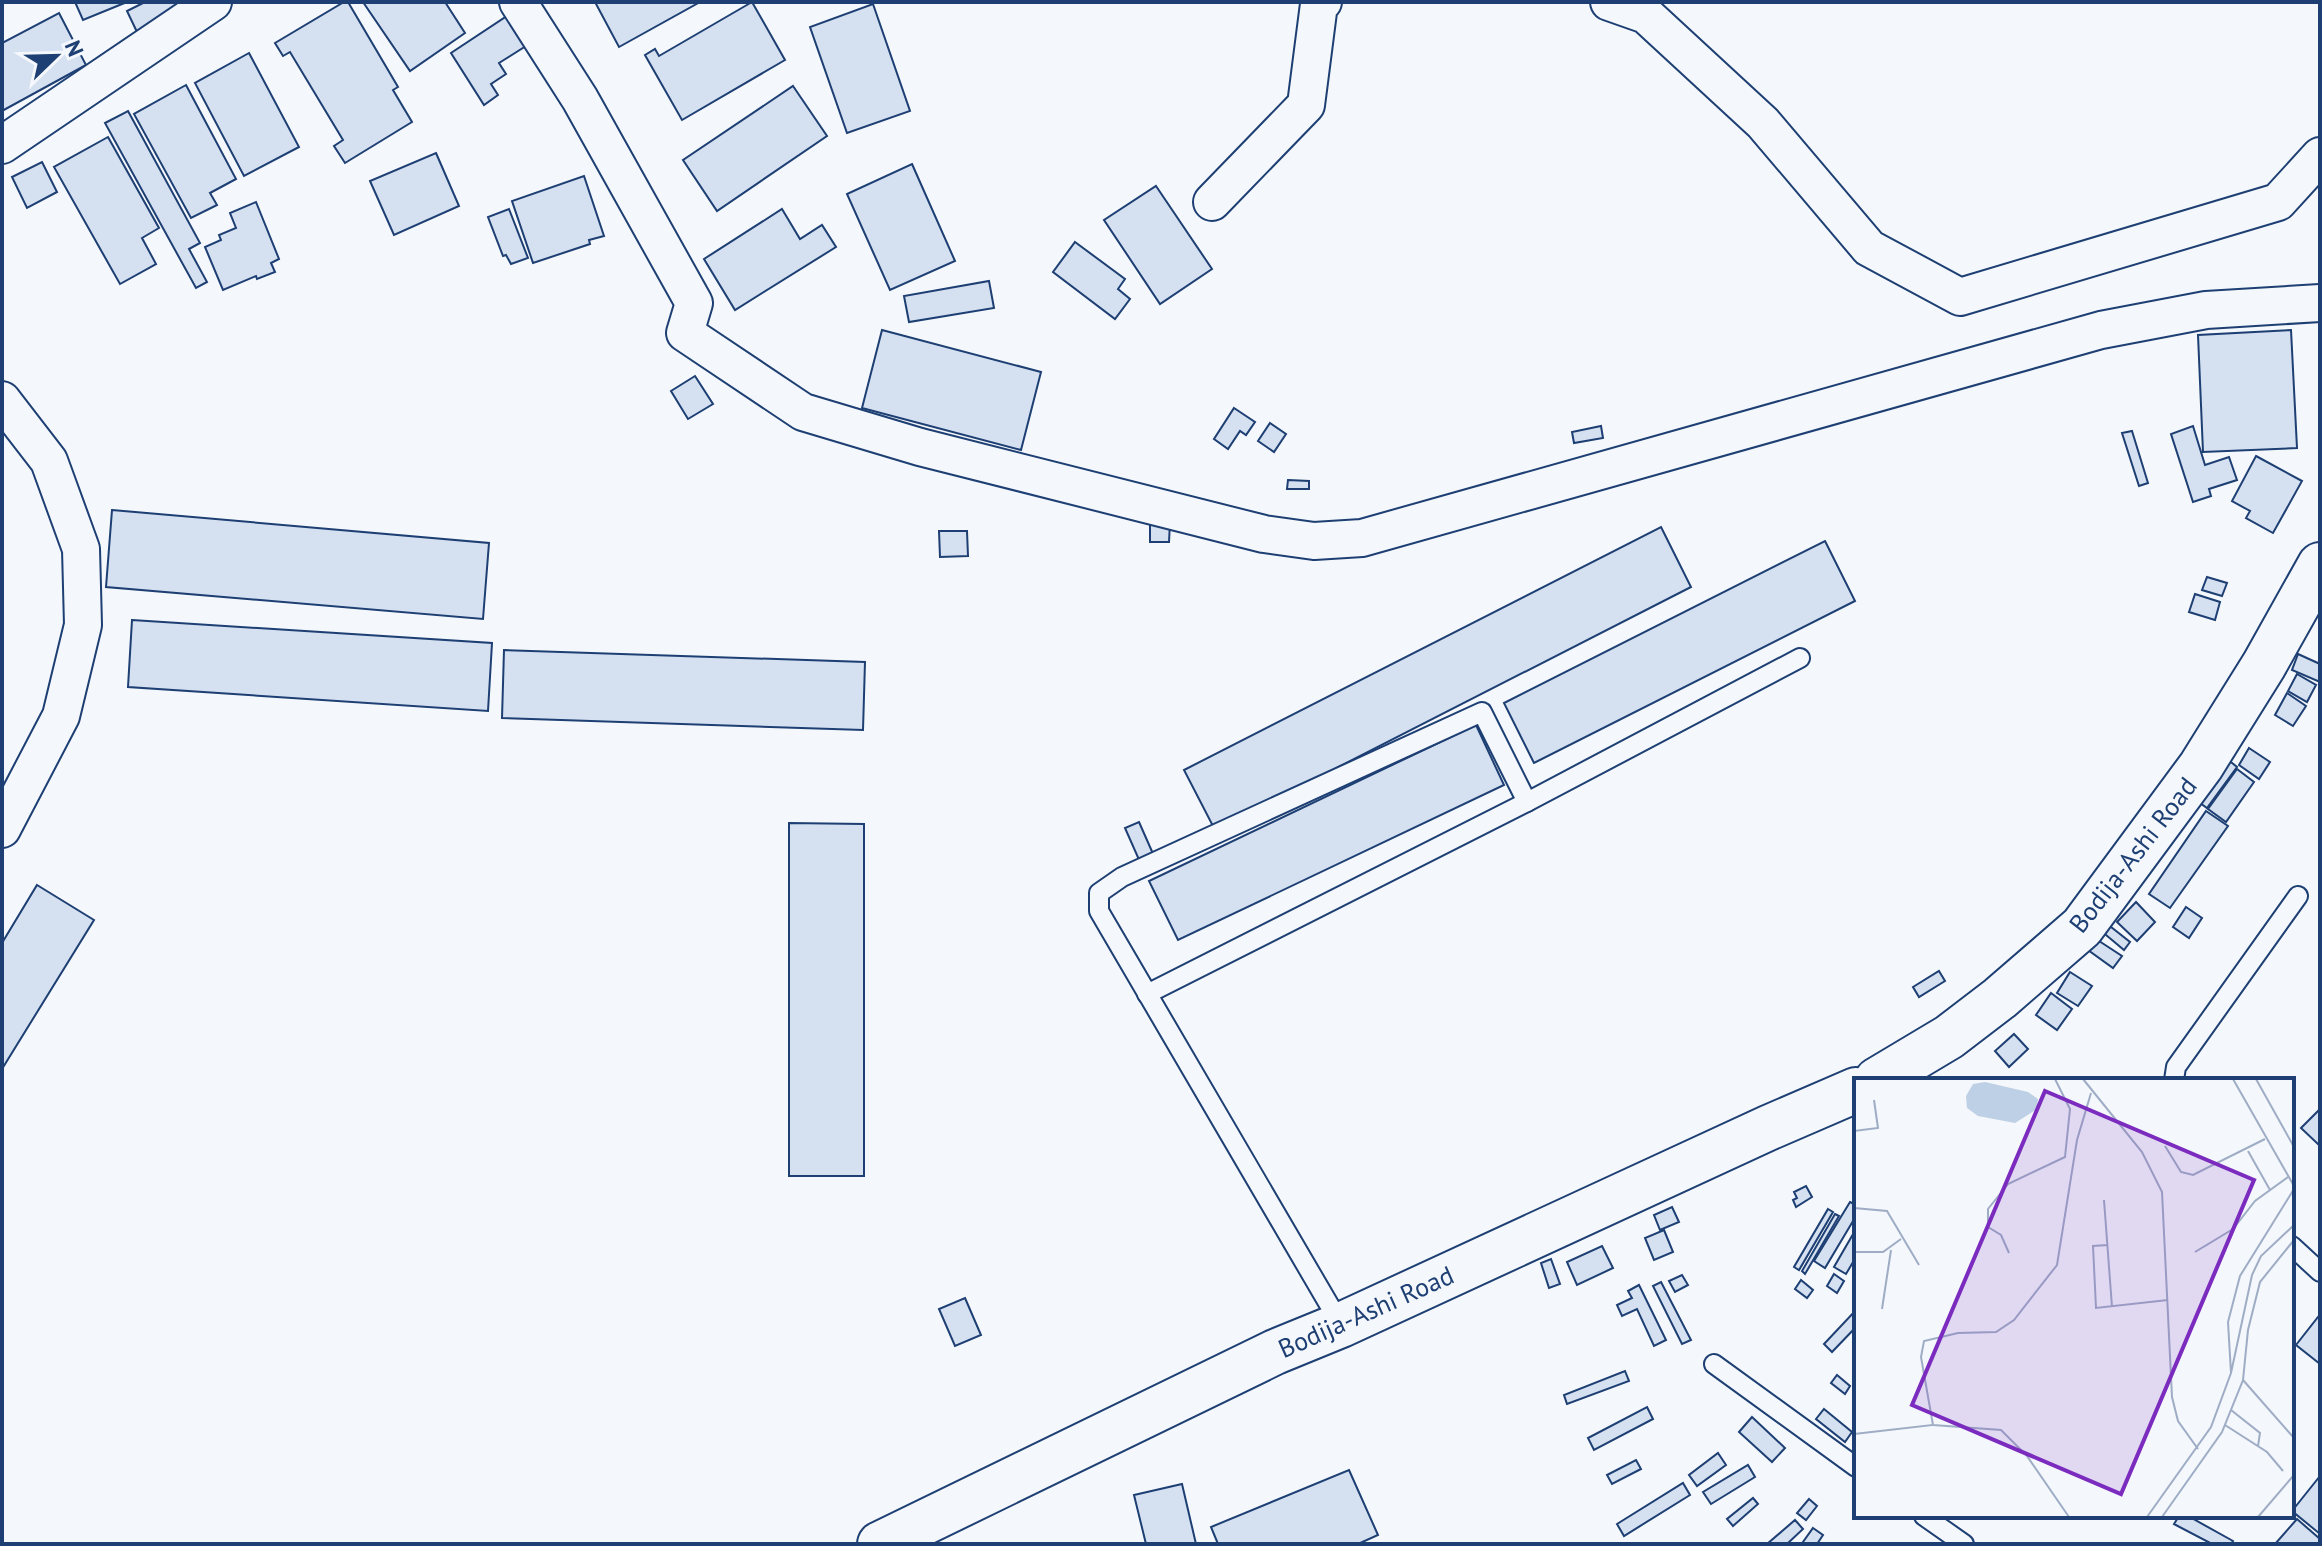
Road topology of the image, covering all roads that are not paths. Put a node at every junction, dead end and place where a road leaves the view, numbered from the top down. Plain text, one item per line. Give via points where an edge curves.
1 (213, 2) edge
2 (518, 2) edge
3 (1323, 2) edge
4 (1609, 2) edge
5 (2, 145) edge
6 (2320, 156) edge
7 (1212, 202) dead end
8 (2320, 303) edge
9 (2, 400) edge
10 (2320, 565) edge
11 (1800, 658) dead end
12 (1527, 802) junction
13 (2, 829) edge
14 (2298, 896) dead end
15 (1147, 994) junction
16 (1880, 1078) edge
17 (2174, 1078) edge
18 (1854, 1091) edge
19 (2294, 1248) edge
20 (2320, 1272) edge
21 (1341, 1325) junction
22 (1714, 1364) dead end
23 (1854, 1466) edge
24 (1927, 1518) edge
25 (880, 1544) edge
26 (1964, 1544) edge

1 - 5 street
2 - 8 street via 580,99 694,303 685,333 803,412 1264,534 1314,541 1362,538 2101,330 2206,310
3 - 7 street via 1306,105
4 - 6 street via 1646,15 1763,123 1869,248 1960,297 2278,202
9 - 13 street via 55,476 81,549 83,625 61,716
10 - 16 street, Bodija-Ashi Road via 2201,766 2082,927 1949,1037
11 - 12 lane
12 - 15 lane
12 - 15 lane via 1482,712 1122,877 1099,893 1099,911
14 - 17 lane via 2176,1067
15 - 21 lane
18 - 21 street, Bodija-Ashi Road
19 - 20 lane
21 - 25 street, Bodija-Ashi Road
22 - 23 lane
24 - 26 lane

